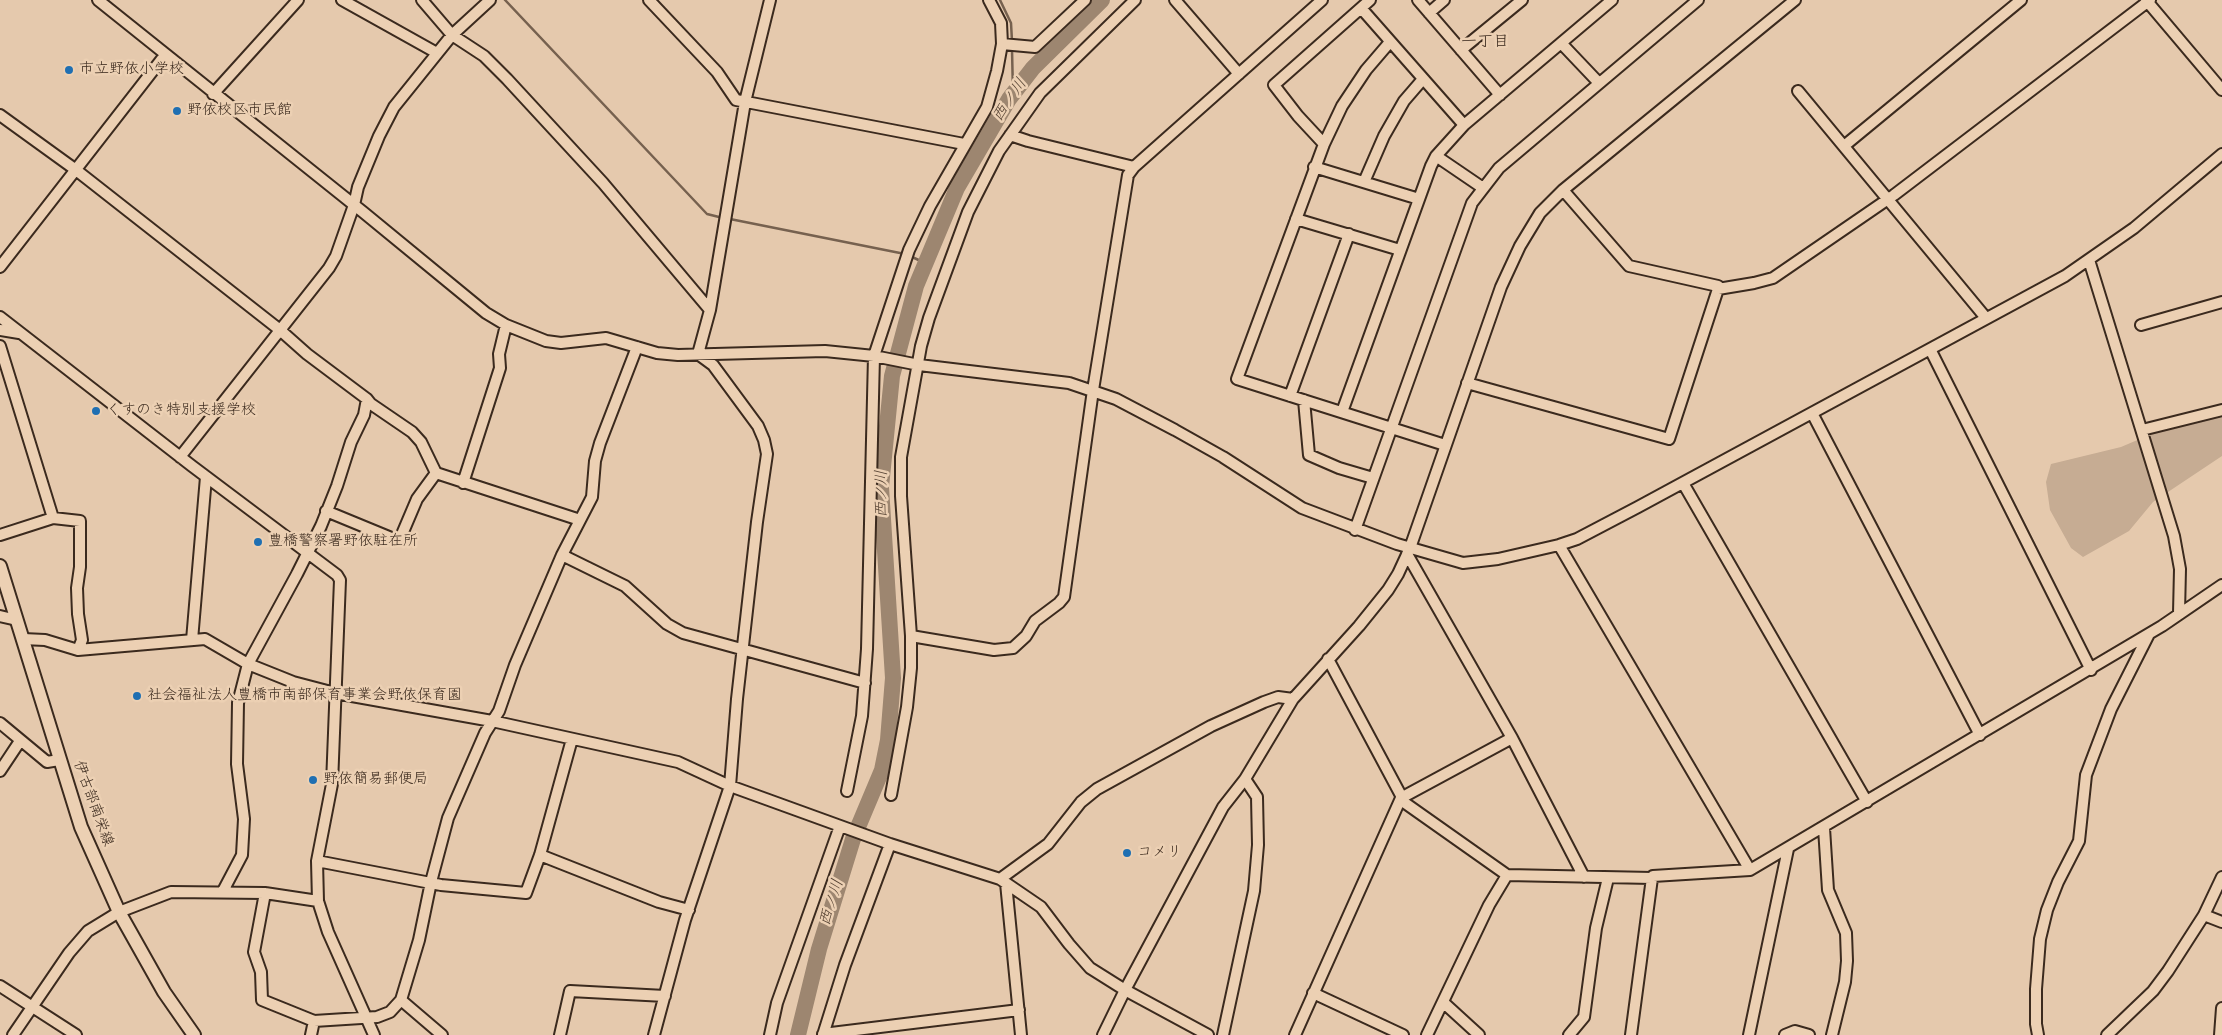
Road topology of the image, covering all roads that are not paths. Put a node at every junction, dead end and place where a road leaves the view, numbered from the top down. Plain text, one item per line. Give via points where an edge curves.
1 (98, 0) edge
2 (298, 0) edge
3 (342, 0) edge
4 (422, 0) edge
5 (490, 0) edge
6 (649, 0) edge
7 (770, 0) edge
8 (989, 0) edge
9 (1085, 0) edge
10 (1135, 0) edge
11 (1175, 0) edge
12 (1322, 0) edge
13 (1370, 0) edge
14 (1418, 0) edge
15 (1444, 0) edge
16 (1522, 0) edge
17 (1698, 0) edge
18 (1796, 0) edge
19 (2021, 0) edge
20 (2148, 1) edge
21 (1605, 2) edge
22 (1361, 8) junction
23 (1429, 13) junction
24 (452, 36) junction
25 (1390, 42) junction
26 (1561, 43) junction
27 (1004, 44) junction
28 (1461, 50) junction
29 (437, 53) junction
30 (165, 55) junction
31 (1239, 74) junction
32 (1423, 79) junction
33 (1599, 83) junction
34 (2222, 90) edge
35 (1798, 91) dead end
36 (214, 94) junction
37 (1500, 95) junction
38 (745, 102) junction
39 (0, 115) edge
40 (1464, 124) junction
41 (1010, 135) junction
42 (964, 144) junction
43 (1324, 144) junction
44 (1844, 146) junction
45 (2222, 154) edge
46 (1436, 156) junction
47 (1134, 167) junction
48 (1314, 167) junction
49 (76, 170) junction
50 (1364, 182) junction
51 (1482, 188) junction
52 (1563, 190) junction
53 (1419, 199) junction
54 (1886, 199) junction
55 (354, 205) junction
56 (1296, 219) junction
57 (1349, 234) junction
58 (1400, 250) junction
59 (2089, 260) junction
60 (0, 267) edge
61 (1718, 289) junction
62 (2222, 302) edge
63 (710, 310) junction
64 (0, 318) edge
65 (1986, 318) junction
66 (506, 325) junction
67 (2141, 325) dead end
68 (0, 330) edge
69 (280, 330) junction
70 (20, 333) junction
71 (0, 346) edge
72 (637, 346) junction
73 (1930, 349) junction
74 (698, 354) junction
75 (874, 356) junction
76 (919, 365) junction
77 (1467, 383) junction
78 (1093, 390) junction
79 (1290, 396) junction
80 (367, 399) junction
81 (1304, 400) junction
82 (2222, 410) edge
83 (1342, 412) junction
84 (1812, 413) junction
85 (1393, 428) junction
86 (2142, 430) junction
87 (1445, 445) junction
88 (180, 457) junction
89 (436, 473) junction
90 (206, 477) junction
91 (1373, 478) junction
92 (1683, 482) junction
93 (463, 483) junction
94 (326, 511) junction
95 (53, 518) junction
96 (580, 520) junction
97 (1355, 530) junction
98 (0, 535) edge
99 (1559, 545) junction
100 (1409, 551) junction
101 (308, 554) junction
102 (562, 555) junction
103 (0, 566) edge
104 (2222, 585) edge
105 (2179, 613) junction
106 (0, 616) edge
107 (17, 620) junction
108 (2149, 634) junction
109 (911, 636) junction
110 (23, 640) junction
111 (192, 640) junction
112 (743, 648) junction
113 (78, 650) junction
114 (1328, 659) junction
115 (248, 664) junction
116 (2091, 670) junction
117 (865, 683) junction
118 (335, 693) junction
119 (1293, 699) junction
120 (492, 721) junction
121 (0, 723) edge
122 (1980, 735) junction
123 (1512, 738) junction
124 (572, 739) junction
125 (20, 741) junction
126 (59, 760) junction
127 (0, 772) edge
128 (1245, 778) junction
129 (730, 786) junction
130 (847, 790) dead end
131 (891, 795) dead end
132 (1401, 798) junction
133 (1867, 802) junction
134 (840, 826) junction
135 (1824, 828) junction
136 (890, 844) junction
137 (1788, 849) junction
138 (540, 855) junction
139 (317, 861) junction
140 (1750, 870) junction
141 (1507, 875) junction
142 (1584, 877) junction
143 (1608, 878) junction
144 (1652, 878) junction
145 (2222, 878) edge
146 (1003, 881) junction
147 (431, 882) junction
148 (223, 891) junction
149 (265, 893) junction
150 (318, 901) junction
151 (688, 910) junction
152 (119, 912) junction
153 (2204, 915) junction
154 (2222, 922) edge
155 (0, 986) edge
156 (1124, 990) junction
157 (1314, 993) junction
158 (665, 996) junction
159 (401, 1000) junction
160 (1444, 1003) junction
161 (32, 1007) junction
162 (2222, 1008) edge
163 (1019, 1010) junction
164 (367, 1017) junction
165 (314, 1021) junction
166 (823, 1034) edge
167 (1203, 1034) edge
168 (13, 1035) edge
169 (76, 1035) edge
170 (194, 1035) edge
171 (311, 1035) edge
172 (374, 1035) edge
173 (442, 1035) edge
174 (560, 1035) edge
175 (654, 1035) edge
176 (770, 1035) edge
177 (1021, 1035) edge
178 (1103, 1035) edge
179 (1223, 1035) edge
180 (1295, 1035) edge
181 (1403, 1035) edge
182 (1428, 1035) edge
183 (1479, 1035) edge
184 (1569, 1035) edge
185 (1631, 1035) edge
186 (1749, 1035) edge
187 (1785, 1035) edge
188 (1809, 1035) edge
189 (1832, 1035) edge
190 (2038, 1035) edge
191 (2107, 1035) edge
192 (2220, 1035) edge

1 - 30 street
2 - 36 street
3 - 29 street
4 - 24 street
5 - 24 street
6 - 38 street via 717,72 736,100
7 - 38 street
8 - 27 street via 1001,23
9 - 27 street via 1035,47
10 - 41 street via 1040,93
11 - 31 street
12 - 31 street
13 - 22 street
14 - 23 street
15 - 23 street
16 - 28 street
17 - 33 street
18 - 52 street
19 - 44 street
20 - 34 street
20 - 54 street
21 - 26 street
22 - 25 street
22 - 43 street via 1274,85
23 - 28 street
24 - 29 street
24 - 63 street via 484,56 507,79 604,183
25 - 32 street
25 - 43 street via 1342,106
26 - 33 street
26 - 37 street
27 - 42 street via 987,107
28 - 37 street
29 - 55 street via 394,107 358,187
30 - 36 street
30 - 49 street
31 - 47 street
32 - 40 street
32 - 50 street via 1404,101
33 - 51 street via 1499,168
35 - 44 street
36 - 55 street
37 - 40 street
38 - 42 street
38 - 63 street
39 - 49 street
40 - 46 street
41 - 47 street
41 - 76 street via 955,243 929,318
42 - 75 street via 907,255
43 - 48 street
44 - 54 street
45 - 59 street via 2134,228
46 - 51 street
46 - 53 street
47 - 78 street via 1127,179
48 - 50 street
48 - 56 street
49 - 60 street
49 - 69 street
50 - 53 street
51 - 85 street via 1472,203
52 - 61 street via 1628,266 1718,286
52 - 77 street via 1540,212 1520,246 1501,287
53 - 58 street
54 - 61 street via 1773,278
54 - 65 street
55 - 66 street via 486,314
55 - 69 street via 329,268
56 - 57 street
56 - 79 street via 1237,380
57 - 58 street
57 - 79 street
58 - 83 street
59 - 65 street
59 - 86 street
61 - 77 street via 1669,439
62 - 67 street
63 - 74 street
64 - 70 street
65 - 73 street
66 - 72 street via 546,341 561,343 606,338
66 - 93 street via 499,354 500,368
68 - 70 street
69 - 80 street
69 - 88 street
70 - 88 street
71 - 95 street
72 - 74 street via 657,353
72 - 96 street via 600,443 592,497
73 - 84 street
73 - 116 street
74 - 75 street via 825,351
74 - 112 street via 713,364 754,419 767,454
75 - 76 street
75 - 117 street
76 - 78 street via 1069,383
76 - 109 street via 901,457
77 - 87 street
78 - 97 street via 1116,399 1223,457 1291,502
78 - 109 street via 1064,597 1035,621 1013,648 994,650
79 - 81 street
80 - 89 street via 412,432 421,442
80 - 94 street via 364,415
81 - 83 street
81 - 91 street via 1309,455
82 - 86 street
83 - 85 street
84 - 92 street
84 - 122 street
85 - 87 street
85 - 91 street
86 - 105 street via 2174,536 2180,568
87 - 100 street
88 - 90 street
89 - 93 street
89 - 94 street via 417,499 400,539
90 - 101 street
90 - 111 street
91 - 97 street
92 - 99 street via 1577,539
92 - 133 street
93 - 96 street
94 - 101 street
95 - 98 street
95 - 113 street via 80,521 77,588 82,640
96 - 102 street
97 - 100 street
99 - 100 street via 1498,559 1463,563
99 - 140 street
100 - 114 street via 1388,590
100 - 123 street
101 - 115 street
101 - 118 street via 340,580
102 - 112 street via 625,586 667,624 683,633
102 - 120 street via 515,665 499,712
103 - 107 main road, 伊古部南栄線
104 - 105 street
105 - 108 street
106 - 107 street
107 - 110 main road, 伊古部南栄線
108 - 116 street
108 - 190 street via 2111,709 2086,775 2079,841 2047,910 2040,940 2036,989
109 - 131 street via 909,690
110 - 113 street via 45,640
110 - 126 main road, 伊古部南栄線
111 - 113 street
111 - 115 street via 205,639
112 - 117 street
112 - 129 street
114 - 119 street
114 - 132 street
115 - 118 street via 293,682
115 - 148 street via 238,703 237,764 244,820 242,855
116 - 122 street
117 - 130 street via 862,716
118 - 120 street
118 - 139 street via 332,784
119 - 128 street
119 - 146 street via 1278,698 1264,702 1211,726 1097,788 1081,802 1048,844
120 - 124 street
120 - 147 street via 448,818
121 - 125 street
122 - 133 street
123 - 132 street
123 - 142 street
124 - 129 street via 678,762
124 - 138 street
125 - 126 street via 47,762
125 - 127 street
126 - 152 main road, 伊古部南栄線 via 81,827
128 - 156 street via 1223,807
128 - 179 street via 1257,797 1258,845 1254,891
129 - 134 street
129 - 151 street
132 - 141 street
132 - 157 street
133 - 135 street
134 - 136 street
134 - 176 street via 777,1003
135 - 137 street
135 - 189 street via 1828,890 1846,933 1848,961
136 - 146 street
136 - 166 street
137 - 140 street
137 - 186 street
138 - 147 street via 526,894
138 - 151 street via 659,902
139 - 147 street
139 - 150 street
140 - 144 street
141 - 142 street
141 - 160 street via 1489,905
142 - 143 street
143 - 144 street
143 - 184 street via 1596,928 1584,1017
144 - 185 street
145 - 153 street
146 - 156 street via 1041,907 1090,968
146 - 163 street
147 - 159 street via 419,940
148 - 149 street
148 - 152 street via 170,892
149 - 150 street
149 - 165 street via 254,952 261,972 262,1000
150 - 164 street via 328,932
151 - 158 street
152 - 161 street via 88,931
152 - 170 main road, 伊古部南栄線 via 164,992
153 - 154 street
153 - 191 street via 2153,991
155 - 161 street
156 - 167 street
156 - 178 street
157 - 180 street
157 - 181 street
158 - 174 street via 570,991
158 - 175 street
159 - 164 street via 390,1012
159 - 173 street
160 - 182 street
160 - 183 street
161 - 168 street
161 - 169 street
162 - 192 street
163 - 166 street
163 - 177 street
164 - 165 street
164 - 172 street
165 - 171 street
187 - 188 street via 1795,1031

